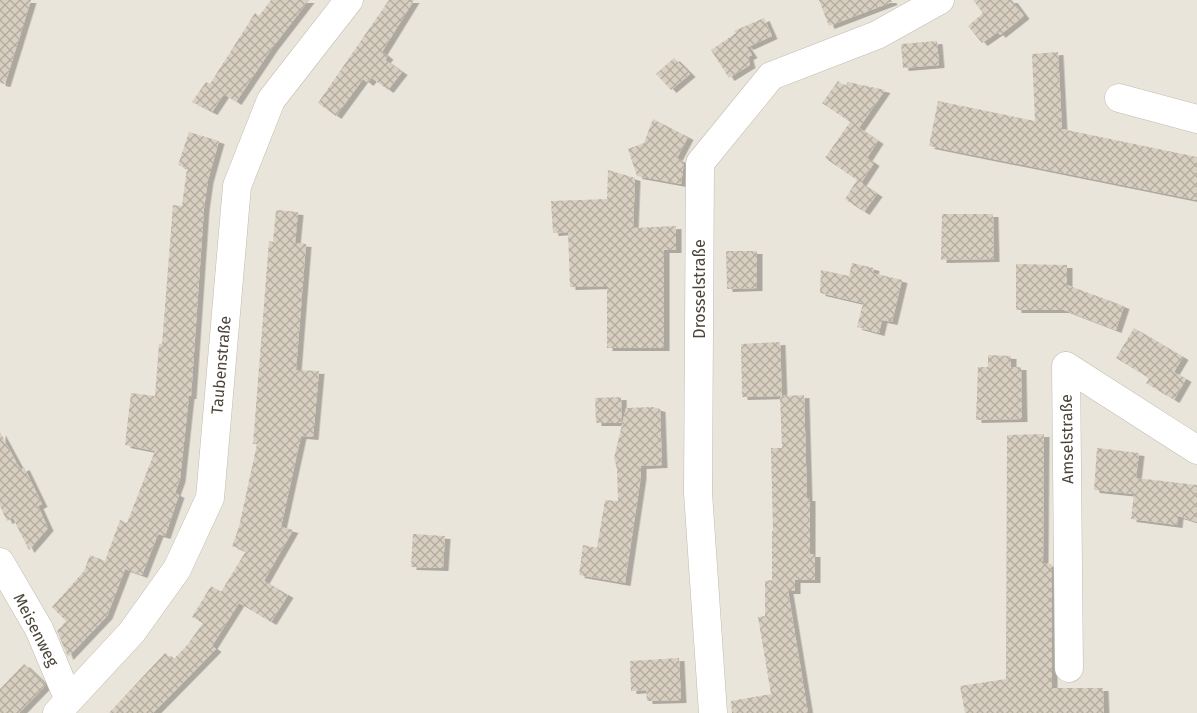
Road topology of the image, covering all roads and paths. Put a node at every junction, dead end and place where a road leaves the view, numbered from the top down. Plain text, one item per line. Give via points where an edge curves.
1 (348, 0) edge
2 (940, 0) edge
3 (1119, 98) dead end
4 (1197, 119) edge
5 (1197, 450) edge
6 (0, 562) edge
7 (1069, 668) dead end
8 (62, 709) edge
9 (713, 713) edge

1 - 8 street, Taubenstraße via 271,100 237,186 210,498 177,569 132,632
2 - 9 street, Drosselstraße via 877,35 771,76 700,163 698,493
3 - 4 street
5 - 7 street, Amselstraße via 1066,366
6 - 8 street, Meisenweg via 39,629

